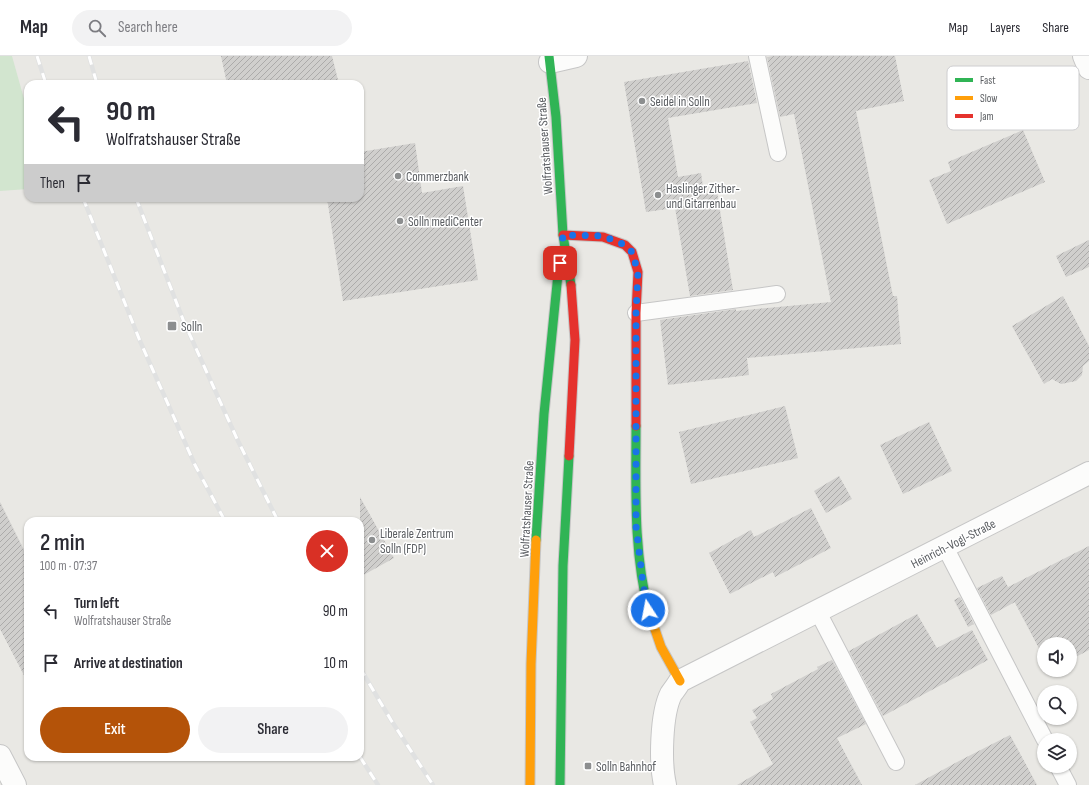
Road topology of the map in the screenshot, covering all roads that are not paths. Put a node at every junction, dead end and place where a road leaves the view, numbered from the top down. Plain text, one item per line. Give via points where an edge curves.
1 (576, 56) edge
2 (757, 56) edge
3 (1084, 56) edge
4 (549, 59) edge
5 (1089, 68) edge
6 (778, 153) dead end
7 (563, 235) junction
8 (777, 294) dead end
9 (636, 313) junction
10 (1089, 473) edge
11 (945, 547) junction
12 (818, 612) junction
13 (680, 681) junction
14 (1041, 733) edge
15 (0, 756) edge
16 (896, 762) dead end
17 (1062, 773) edge
18 (15, 785) edge
19 (530, 785) edge
20 (560, 785) edge
21 (665, 785) edge
22 (1068, 785) edge

1 - 4 street
2 - 6 lane
3 - 5 street
4 - 7 main road, Wolfratshauser Straße via 556,117
7 - 9 main road via 603,236 625,245 632,252 638,272
7 - 19 main road, Wolfratshauser Straße via 539,483 531,664
7 - 20 main road, Wolfratshauser Straße via 575,340 563,566
8 - 9 lane
9 - 13 main road via 636,526 648,610 654,630
10 - 11 street, Heinrich-Vogl-Straße
11 - 12 street, Heinrich-Vogl-Straße
11 - 14 lane
12 - 13 street, Heinrich-Vogl-Straße
12 - 16 lane
13 - 21 street via 671,695 666,712 662,748
15 - 18 street
17 - 22 lane

